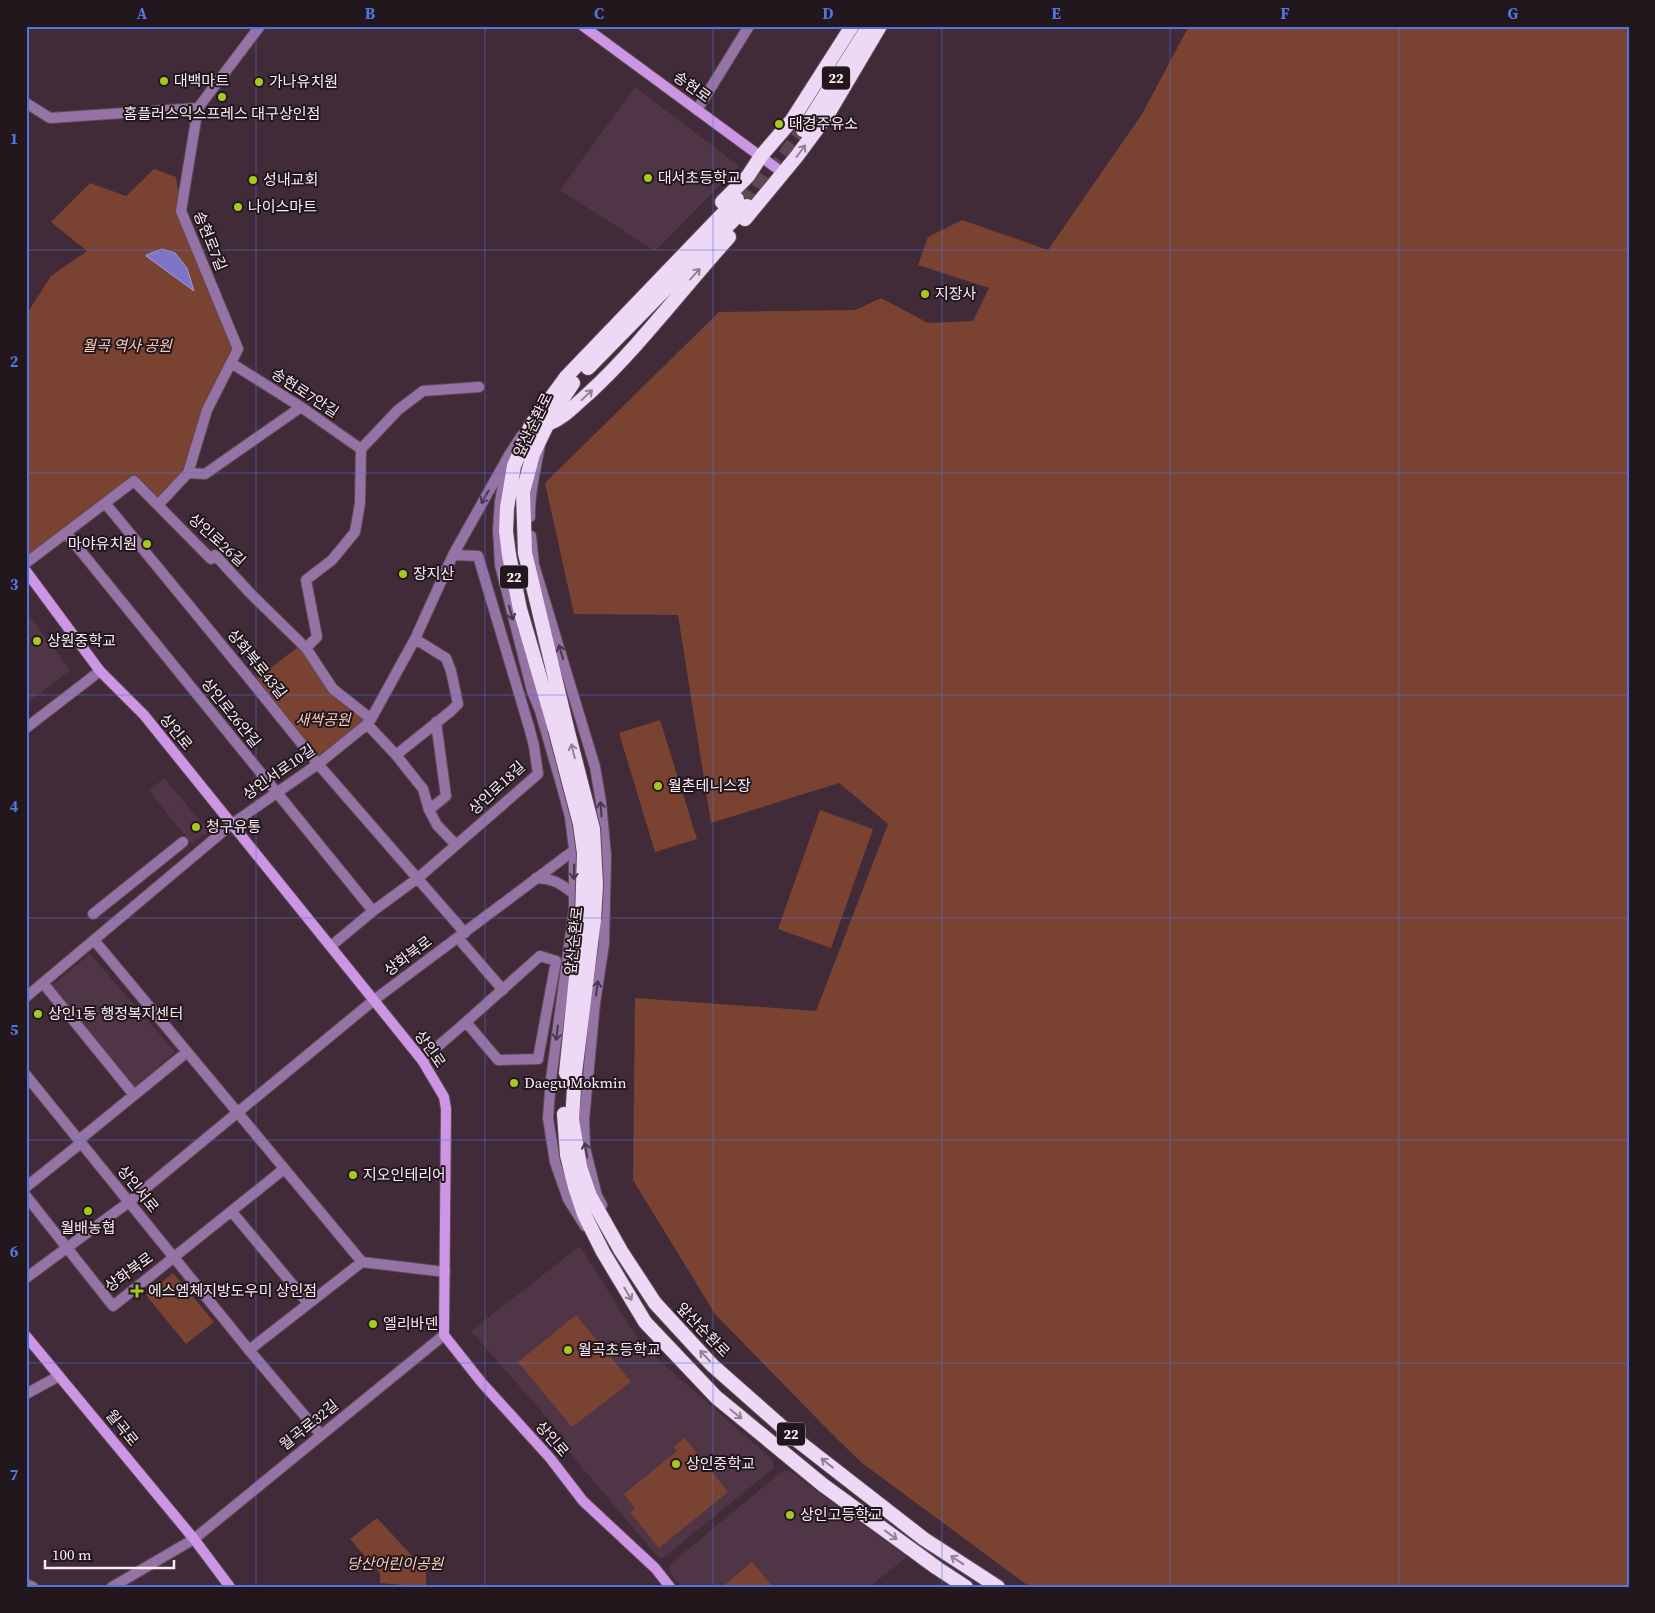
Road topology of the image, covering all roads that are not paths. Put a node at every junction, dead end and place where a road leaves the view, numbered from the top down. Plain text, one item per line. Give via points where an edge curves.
1 (260, 26) edge
2 (583, 26) edge
3 (852, 26) edge
4 (858, 26) edge
5 (869, 26) edge
6 (880, 26) edge
7 (744, 28) edge
8 (26, 103) edge
9 (198, 108) junction
10 (697, 110) junction
11 (761, 156) junction
12 (783, 173) junction
13 (231, 363) junction
14 (479, 387) dead end
15 (301, 407) junction
16 (542, 410) junction
17 (532, 426) junction
18 (545, 430) junction
19 (361, 449) junction
20 (509, 454) junction
21 (188, 473) junction
22 (105, 503) junction
23 (158, 505) junction
24 (66, 533) junction
25 (454, 555) junction
26 (26, 563) edge
27 (26, 571) edge
28 (415, 639) junction
29 (306, 648) junction
30 (100, 671) junction
31 (369, 721) junction
32 (436, 722) junction
33 (26, 728) edge
34 (561, 728) junction
35 (396, 755) junction
36 (318, 764) junction
37 (276, 792) junction
38 (429, 810) junction
39 (232, 824) junction
40 (603, 831) junction
41 (183, 842) dead end
42 (456, 845) junction
43 (574, 849) junction
44 (418, 878) junction
45 (536, 878) junction
46 (574, 899) junction
47 (373, 911) junction
48 (93, 914) dead end
49 (594, 917) junction
50 (461, 935) junction
51 (94, 940) junction
52 (331, 946) junction
53 (43, 983) junction
54 (502, 990) junction
55 (26, 997) edge
56 (374, 1000) junction
57 (466, 1022) junction
58 (187, 1052) junction
59 (422, 1060) junction
60 (26, 1075) edge
61 (134, 1095) junction
62 (237, 1113) junction
63 (80, 1141) junction
64 (284, 1169) junction
65 (26, 1187) edge
66 (26, 1196) edge
67 (129, 1202) junction
68 (232, 1212) junction
69 (67, 1248) junction
70 (603, 1252) junction
71 (174, 1258) junction
72 (362, 1262) junction
73 (445, 1272) junction
74 (26, 1278) edge
75 (308, 1303) junction
76 (444, 1335) junction
77 (26, 1336) edge
78 (249, 1350) junction
79 (59, 1376) junction
80 (26, 1394) edge
81 (320, 1435) junction
82 (194, 1539) junction
83 (26, 1584) edge
84 (33, 1587) edge
85 (112, 1587) edge
86 (230, 1587) edge
87 (670, 1587) edge
88 (966, 1587) edge
89 (998, 1587) edge

1 - 9 street, 송현로7길
2 - 10 main road, 송현로
3 - 11 highway via 792,120
4 - 5 highway, 22 via 800,128
12 -> 6 highway via 828,114
7 - 10 street
8 - 9 street via 50,118
9 - 13 street, 송현로7길 via 181,211 238,349
10 - 11 main road, 송현로
11 - 12 main road, 송현로
11 - 16 highway via 748,176 552,386
18 -> 12 highway via 610,373
13 - 15 street, 송현로7안길
13 - 21 street, 송현로7길 via 207,410
14 - 19 street via 422,391 398,410
15 - 19 street, 송현로7안길
15 - 21 street via 205,474
16 - 17 highway, 앞산순환로 / 22
16 - 18 highway, 앞산순환로 / 22 via 566,377 742,202 572,384
17 - 20 street, 상인서로10길
17 - 34 highway, 앞산순환로 / 22 via 514,466 506,531 520,609
18 - 34 highway, 앞산순환로 / 22 via 533,454 523,492 525,553
40 -> 18 street via 597,775 534,565 530,513 532,486
19 - 29 street via 360,503 355,532 332,560 306,580 317,637
20 -> 25 street, 상인서로10길
20 -> 43 street via 499,510 500,566 532,691 570,816
21 - 23 street, 송현로7길
22 - 23 street, 상인로26길 via 134,481
22 - 24 street, 상인로26길
22 - 36 street, 상화북로43길
23 - 29 street, 상인로26길 via 211,559 215,555
24 - 26 street, 상인로26길
24 - 37 street, 상인로26안길
25 - 28 street, 상인서로10길
25 - 42 street, 상인로18길 via 478,556 534,746 538,774
27 - 30 main road, 상인로
28 - 31 street, 상인서로10길
28 - 32 street via 446,658 451,671 458,704
29 - 31 street, 상인로26길 via 333,689
30 - 33 street
30 - 39 main road, 상인로 via 144,715
31 - 35 street, 상인로26길
31 - 36 street, 상인서로10길
32 - 35 street
32 - 38 street via 446,796
34 - 49 highway, 앞산순환로 / 22, bridge via 593,829
35 - 38 street, 상인로26길 via 423,789
36 - 37 street, 상인서로10길
36 - 44 street, 상화북로43길
37 - 39 street, 상인서로10길
37 - 47 street, 상인로26안길
38 - 42 street, 상인로26길 via 437,825
39 - 51 street, 상인서로10길
39 - 52 main road, 상인로
40 - 43 street, 상화북로
40 - 49 street via 606,856
41 - 48 street
42 - 44 street, 상인로18길
43 - 45 street, 상화북로
43 -> 46 street
44 - 47 street, 상인로18길
44 - 50 street, 상화북로43길
45 - 46 street via 562,884
45 - 50 street, 상화북로
46 - 49 street via 590,900 600,905
46 -> 70 street via 548,1118 556,1162 568,1199
47 - 52 street, 상인로18길
49 - 70 highway, 앞산순환로 / 22 via 568,1049 563,1121 575,1187
89 -> 49 highway, 앞산순환로 / 22 via 924,1539 798,1441 712,1364 655,1303 618,1245 590,1196 580,1168 572,1120
50 - 54 street, 상화북로43길
50 - 56 street, 상화북로
51 - 53 street, 상인서로10길
51 - 58 street
52 - 56 main road, 상인로
53 - 55 street, 상인서로10길
53 - 61 street
54 - 57 street
54 - 57 street via 540,956 556,961 538,1059 498,1060
56 - 59 main road, 상인로
56 - 62 street, 상화북로
57 - 59 street
58 - 61 street
58 - 62 street
59 - 73 main road, 상인로 via 444,1097 446,1109
60 - 63 street, 상인서로
61 - 63 street
62 - 64 street
62 - 67 street, 상화북로
63 - 65 street
63 - 67 street, 상인서로
64 - 68 street
64 - 72 street
66 - 69 street, 상화북로
67 - 69 street, 상화북로
67 - 71 street, 상인서로
68 - 71 street
68 - 75 street
69 - 71 street, 상화북로 via 113,1306
69 - 74 street, 상화북로
70 -> 88 highway, 앞산순환로 / 22 via 645,1322 716,1397 823,1485
71 - 78 street, 상인서로
72 - 73 street
72 - 75 street
73 - 76 main road, 상인로
75 - 78 street
76 - 81 street, 월곡로32길
76 - 87 main road, 상인로 via 583,1501 655,1568
77 - 79 main road, 월곡로
78 - 81 street, 상인서로
79 - 80 street
79 - 82 main road, 월곡로
81 - 82 street, 월곡로32길
82 - 85 street
82 - 86 main road, 월곡로
83 - 84 street

